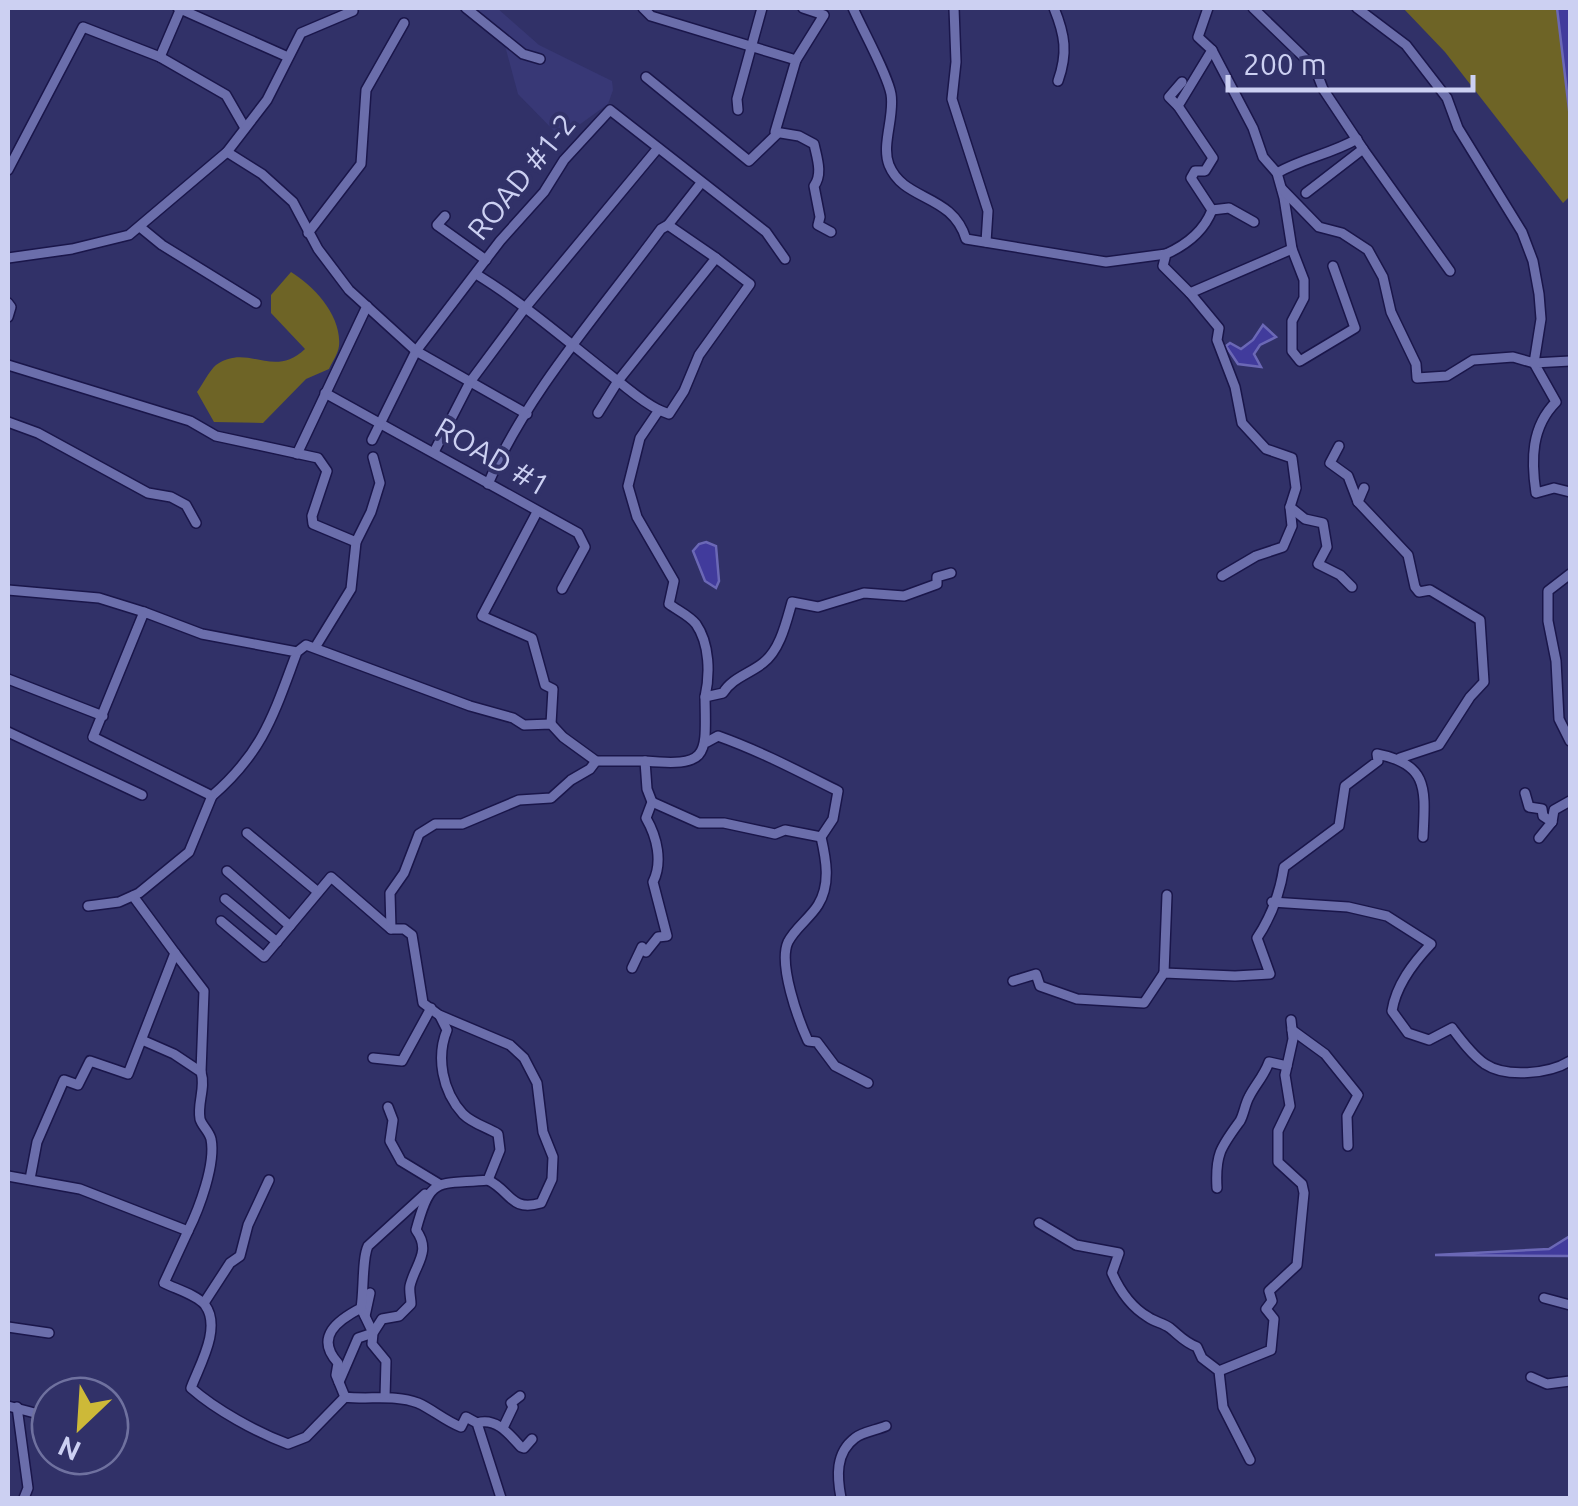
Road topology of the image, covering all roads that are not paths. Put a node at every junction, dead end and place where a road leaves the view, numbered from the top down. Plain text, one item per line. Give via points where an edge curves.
1 (180, 8) edge
2 (466, 8) edge
3 (644, 8) edge
4 (762, 8) edge
5 (803, 8) edge
6 (853, 8) edge
7 (954, 8) edge
8 (1054, 8) edge
9 (1208, 8) edge
10 (1253, 8) edge
11 (1357, 8) edge
12 (354, 11) dead end
13 (404, 23) dead end
14 (751, 46) junction
15 (1212, 50) junction
16 (288, 56) junction
17 (160, 57) junction
18 (540, 59) dead end
19 (796, 60) junction
20 (646, 77) dead end
21 (1058, 81) dead end
22 (1182, 82) dead end
23 (1178, 106) junction
24 (738, 110) dead end
25 (246, 128) junction
26 (778, 133) junction
27 (1357, 139) junction
28 (658, 148) junction
29 (1363, 149) junction
30 (227, 152) junction
31 (8, 170) edge
32 (1277, 173) junction
33 (701, 183) junction
34 (1282, 189) junction
35 (1306, 193) dead end
36 (1212, 210) junction
37 (445, 216) dead end
38 (1254, 222) dead end
39 (668, 225) junction
40 (140, 227) junction
41 (308, 232) junction
42 (831, 232) dead end
43 (986, 242) junction
44 (1292, 249) junction
45 (1166, 254) junction
46 (8, 258) edge
47 (716, 258) junction
48 (786, 259) dead end
49 (486, 260) junction
50 (1334, 266) dead end
51 (1450, 271) dead end
52 (476, 274) junction
53 (1190, 293) junction
54 (8, 303) edge
55 (256, 303) dead end
56 (367, 306) junction
57 (526, 308) junction
58 (8, 318) edge
59 (573, 348) junction
60 (416, 351) junction
61 (1570, 362) edge
62 (1534, 364) junction
63 (8, 365) edge
64 (618, 381) junction
65 (470, 382) junction
66 (325, 393) junction
67 (658, 410) junction
68 (598, 413) dead end
69 (527, 414) junction
70 (8, 422) edge
71 (381, 422) junction
72 (372, 440) dead end
73 (1339, 446) dead end
74 (434, 452) junction
75 (297, 454) junction
76 (373, 456) dead end
77 (488, 484) junction
78 (1364, 488) dead end
79 (1570, 492) edge
80 (1358, 502) junction
81 (1290, 507) junction
82 (537, 512) junction
83 (196, 523) dead end
84 (356, 542) junction
85 (951, 573) dead end
86 (1570, 574) edge
87 (1222, 576) dead end
88 (562, 588) dead end
89 (1352, 588) dead end
90 (8, 590) edge
91 (144, 612) junction
92 (316, 646) junction
93 (297, 652) junction
94 (8, 678) edge
95 (705, 697) junction
96 (103, 716) junction
97 (550, 724) junction
98 (8, 732) edge
99 (1570, 741) edge
100 (706, 742) junction
101 (1400, 758) junction
102 (596, 761) junction
103 (645, 761) junction
104 (1525, 793) dead end
105 (142, 795) dead end
106 (212, 796) junction
107 (1570, 801) edge
108 (652, 802) junction
109 (1552, 822) junction
110 (247, 833) dead end
111 (821, 837) junction
112 (1423, 837) dead end
113 (1539, 838) dead end
114 (226, 871) dead end
115 (318, 892) junction
116 (1168, 895) dead end
117 (133, 896) junction
118 (225, 899) dead end
119 (1272, 902) junction
120 (88, 906) dead end
121 (221, 921) dead end
122 (290, 926) junction
123 (391, 929) junction
124 (277, 942) junction
125 (175, 953) junction
126 (632, 968) dead end
127 (1164, 973) junction
128 (1013, 981) dead end
129 (435, 1011) junction
130 (142, 1040) junction
131 (373, 1058) dead end
132 (1570, 1062) edge
133 (1287, 1066) junction
134 (201, 1072) junction
135 (868, 1083) dead end
136 (388, 1107) dead end
137 (1348, 1146) dead end
138 (8, 1176) edge
139 (30, 1179) junction
140 (269, 1180) dead end
141 (488, 1180) junction
142 (439, 1184) junction
143 (1217, 1188) dead end
144 (426, 1193) junction
145 (1039, 1223) dead end
146 (188, 1231) junction
147 (370, 1292) dead end
148 (1544, 1298) dead end
149 (204, 1303) junction
150 (1570, 1305) edge
151 (364, 1314) junction
152 (8, 1328) edge
153 (49, 1333) dead end
154 (373, 1333) junction
155 (358, 1338) junction
156 (1219, 1371) junction
157 (1531, 1376) dead end
158 (1570, 1381) edge
159 (339, 1382) junction
160 (385, 1396) junction
161 (520, 1396) dead end
162 (345, 1397) junction
163 (12, 1406) edge
164 (477, 1422) junction
165 (886, 1426) dead end
166 (503, 1428) junction
167 (532, 1439) dead end
168 (1250, 1460) dead end
169 (24, 1498) edge
170 (501, 1498) edge
171 (841, 1498) edge

1 - 16 street
1 - 17 street
2 - 18 street via 523,54
3 - 14 street
4 - 14 street
5 - 19 street via 824,16
6 - 43 street via 892,99 887,161 895,176 956,215 966,239
7 - 43 street via 952,99 988,211
8 - 21 street via 1065,34
9 - 15 street via 1198,37
10 - 27 street via 1315,68
11 - 62 street via 1406,45 1447,98 1458,128 1522,232 1539,294
12 - 16 street via 301,34
13 - 41 street via 366,90 362,164
14 - 19 street
14 - 24 street
15 - 23 street
15 - 32 street
16 - 25 street
17 - 25 street via 226,95
17 - 31 street via 83,27
19 - 26 street
20 - 26 street via 749,161
22 - 23 street via 1169,97
23 - 36 street via 1213,158 1191,178
25 - 30 street
26 - 42 street via 814,144 818,225
27 - 29 street
27 - 32 street
28 - 33 street
28 - 49 street, ROAD #1-2 via 610,110
28 - 57 street
29 - 35 street
29 - 51 street
30 - 40 street
30 - 41 street via 293,202
32 - 34 street
33 - 39 street
33 - 48 street via 766,232
34 - 44 street
34 - 62 street via 1319,227 1342,232 1368,250 1417,378 1446,376 1474,360 1513,357
36 - 38 street via 1228,208
36 - 45 street via 1182,247
37 - 49 street via 437,225
39 - 47 street
39 - 59 street
40 - 46 street via 72,249
40 - 55 street
41 - 56 street
43 - 45 street via 1106,262
44 - 50 street via 1304,280 1304,298 1292,321 1292,351 1300,360 1355,328
44 - 53 street
45 - 53 street via 1163,266
47 - 64 street
47 - 67 street via 750,284 699,355 669,414
49 - 52 street, ROAD #1-2
52 - 57 street, ROAD #1-2
52 - 60 street
53 - 81 street via 1218,328 1242,423 1266,449 1292,458 1296,488
54 - 58 street
56 - 60 street
56 - 66 street
57 - 59 street, ROAD #1-2
57 - 65 street
59 - 64 street, ROAD #1-2
59 - 69 street
60 - 65 street
60 - 71 street
61 - 62 street
62 - 79 street via 1556,402 1544,414 1526,462 1536,493
63 - 75 street via 190,421 216,436
64 - 67 street, ROAD #1-2
64 - 68 street
65 - 69 street
65 - 74 street
66 - 71 street, ROAD #1
66 - 75 street
67 - 95 street via 640,438 628,486 637,517 674,581 669,604 698,628 709,678
69 - 77 street
70 - 83 street via 148,492 170,496 186,505
71 - 72 street
71 - 74 street, ROAD #1
73 - 80 street via 1330,463 1348,476
74 - 77 street, ROAD #1
75 - 84 street via 318,458 327,471 313,524
76 - 84 street via 380,484
77 - 82 street, ROAD #1
78 - 80 street
80 - 101 street via 1408,555 1419,592 1430,590 1480,620 1484,682 1440,745
81 - 87 street via 1292,526 1283,547
81 - 89 street via 1323,524 1327,547 1318,564
82 - 88 street, ROAD #1 via 578,533 585,547
82 - 97 street via 482,616 532,638 545,685 553,688
84 - 92 street via 351,589
85 - 95 street via 904,596 864,593 818,606 792,602 767,660 723,694
86 - 99 street via 1548,591 1560,719
90 - 91 street via 99,598
91 - 93 street via 202,634
91 - 96 street
92 - 93 street
92 - 97 street via 524,725
93 - 106 street via 256,751
94 - 96 street
95 - 100 street
96 - 106 street via 93,737
97 - 102 street
98 - 105 street
100 - 103 street via 684,765
100 - 111 street via 718,736 749,747 838,791 834,819
101 - 112 street via 1418,772
101 - 119 street via 1377,754 1378,761 1344,786 1339,826 1284,868
102 - 103 street
102 - 123 street via 551,798 519,800 419,834 390,893
103 - 108 street
104 - 109 street via 1530,808
106 - 117 street via 189,852
107 - 109 street via 1554,810
108 - 111 street via 699,823
108 - 126 street via 646,818 656,835 658,872 652,882 667,928 646,952 642,947
109 - 113 street
110 - 115 street
111 - 135 street via 828,862 819,904 788,943 788,983 808,1041
114 - 122 street
115 - 122 street
115 - 123 street via 331,877
116 - 127 street
117 - 120 street
117 - 125 street
118 - 124 street
119 - 127 street via 1257,938 1270,974
119 - 132 street via 1386,916 1431,944 1394,995 1392,1011 1408,1033 1430,1040 1452,1028 1500,1071 1540,1072
121 - 124 street via 262,956
122 - 124 street
123 - 129 street via 412,936 423,1003
125 - 130 street
125 - 134 street via 204,992
127 - 128 street via 1144,1003 1078,999 1040,986 1036,974
129 - 131 street via 402,1061
129 - 141 street via 447,1030 440,1066 452,1097 475,1124 498,1134 500,1150
129 - 141 street via 510,1045 537,1084 553,1158 542,1203 518,1205
130 - 134 street
130 - 139 street via 126,1076 90,1061 78,1085 62,1082
133 - 137 street via 1291,1025 1358,1094 1347,1116
133 - 143 street via 1269,1062 1250,1094 1216,1166
133 - 156 street via 1290,1106 1278,1131 1278,1162 1304,1193 1297,1266 1269,1290 1271,1350
134 - 146 street via 200,1120 212,1151
136 - 142 street via 390,1141 402,1161
138 - 139 street
139 - 146 street via 80,1188
140 - 149 street via 240,1256
141 - 142 street
142 - 144 street
144 - 151 street via 368,1246
144 - 154 street via 416,1230 424,1257 410,1285 411,1304 399,1316 382,1319
145 - 156 street via 1076,1245 1119,1253 1112,1273 1136,1309 1197,1346
146 - 149 street via 164,1282
147 - 151 street
148 - 150 street
149 - 162 street via 210,1339 191,1388 210,1404 288,1444 306,1437
151 - 154 street
151 - 155 street
151 - 159 street via 338,1320 327,1341
152 - 153 street
154 - 155 street
154 - 160 street via 372,1344 386,1361
155 - 159 street
156 - 168 street via 1223,1406
157 - 158 street via 1547,1384
159 - 162 street
160 - 162 street
160 - 164 street via 418,1404 461,1427 466,1416
161 - 166 street
163 - 169 street via 28,1488
164 - 166 street
164 - 170 street
165 - 171 street via 853,1438 843,1450
166 - 167 street via 520,1447

